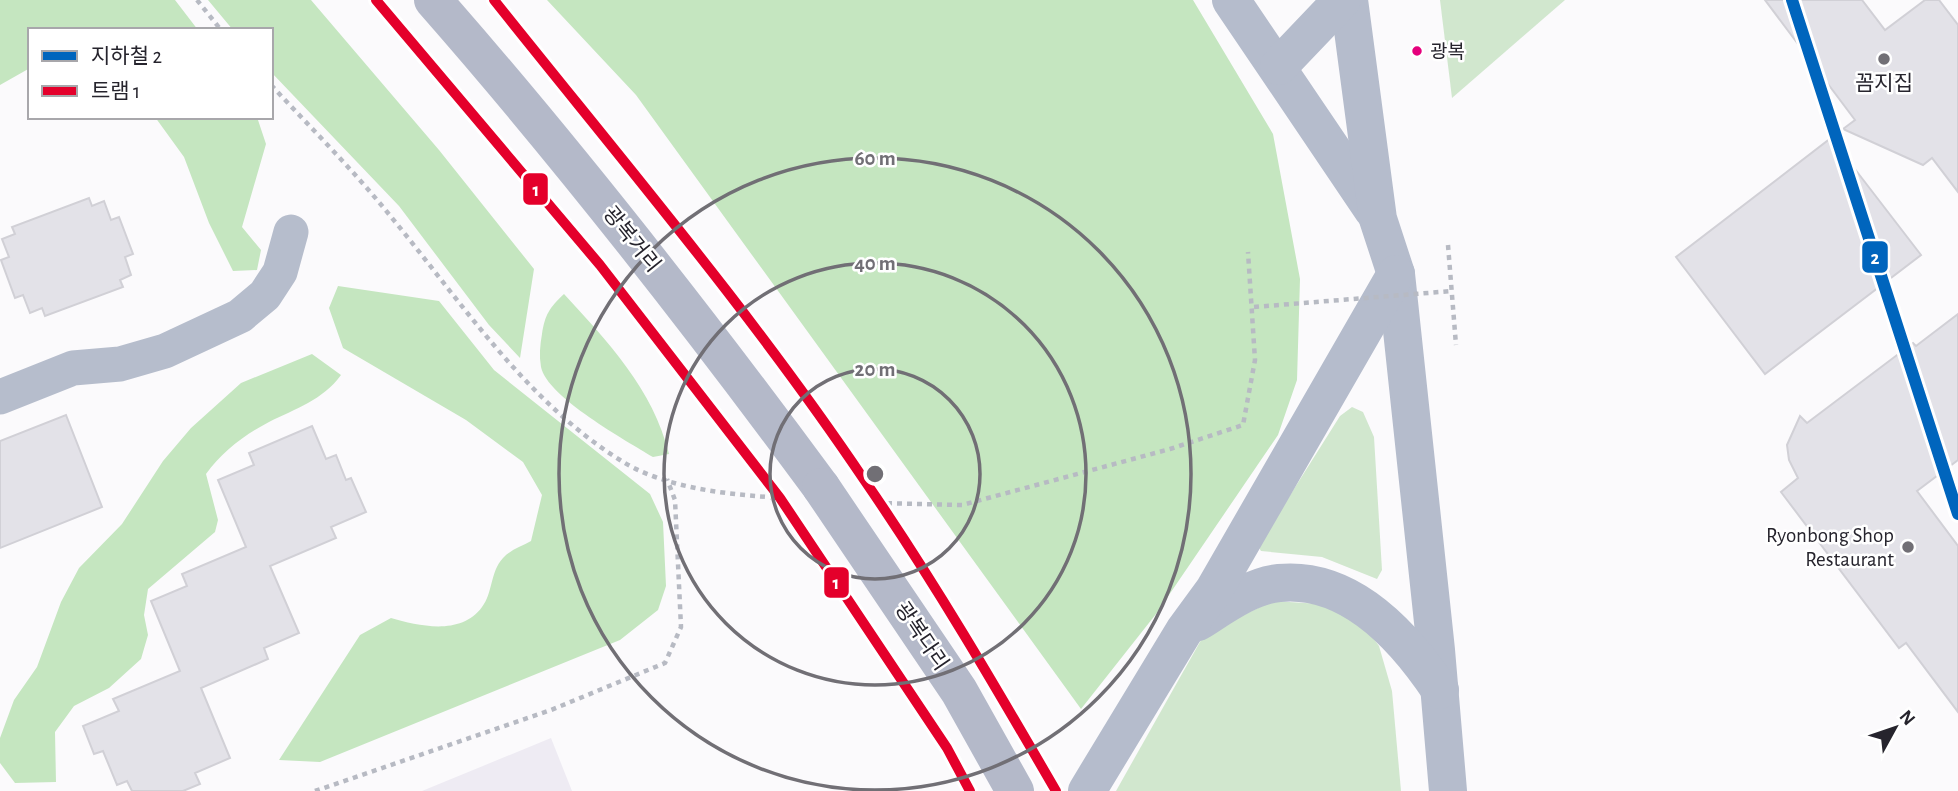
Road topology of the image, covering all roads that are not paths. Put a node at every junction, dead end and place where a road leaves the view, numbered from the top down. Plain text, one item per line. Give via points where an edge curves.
1 (433, 0) edge
2 (1231, 0) edge
3 (1342, 0) edge
4 (1349, 0) edge
5 (1279, 66) junction
6 (1378, 219) junction
7 (291, 232) dead end
8 (1396, 274) junction
9 (0, 397) edge
10 (803, 492) joint
11 (1184, 631) junction
12 (1440, 690) junction
13 (1015, 791) edge
14 (1087, 791) edge
15 (1448, 791) edge

1 - 10 highway, 광복거리 via 524,103 706,331
2 - 5 main road
3 - 5 main road
4 - 6 main road
5 - 6 main road
6 - 8 main road
7 - 9 street via 280,272 265,295 240,316 165,351 120,364 73,368
8 - 11 main road via 1214,590
8 - 12 main road
10 - 13 highway, 광복다리, bridge via 959,691
11 - 12 main road via 1237,597 1277,583 1311,584 1357,600 1419,659
11 - 14 main road
12 - 15 main road

